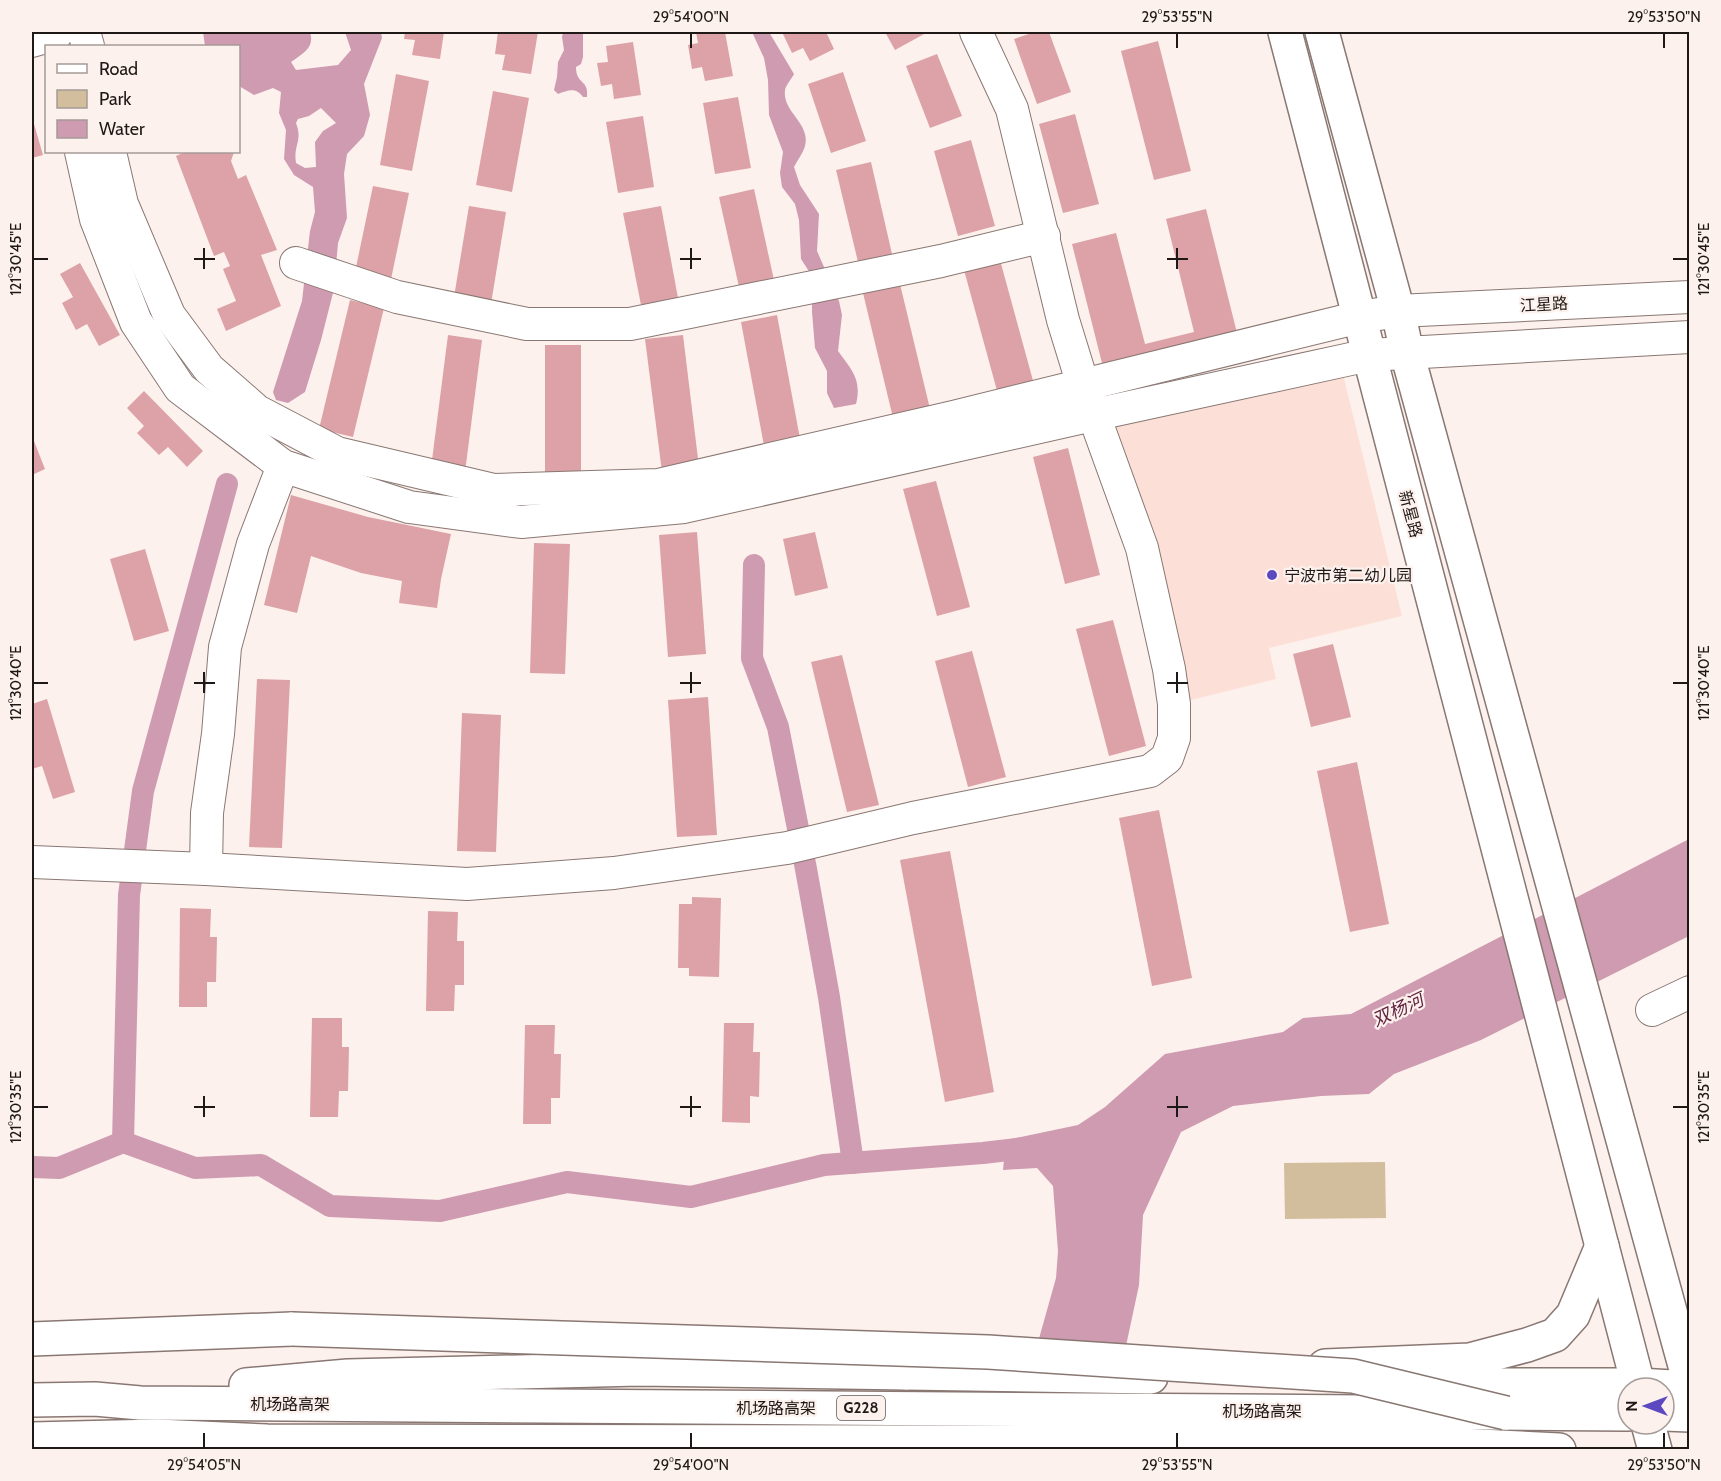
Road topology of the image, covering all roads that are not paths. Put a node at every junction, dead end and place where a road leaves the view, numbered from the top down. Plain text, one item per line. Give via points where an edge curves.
1 (976, 32) edge
2 (1285, 32) edge
3 (1322, 32) edge
4 (57, 37) edge
5 (85, 45) edge
6 (81, 153) edge
7 (110, 153) edge
8 (1044, 236) junction
9 (296, 263) dead end
10 (1689, 297) edge
11 (1398, 311) junction
12 (1360, 317) junction
13 (1689, 337) edge
14 (1407, 353) junction
15 (1370, 355) junction
16 (1083, 385) junction
17 (1093, 415) junction
18 (283, 466) junction
19 (32, 862) edge
20 (192, 868) junction
21 (1689, 992) edge
22 (1652, 1010) dead end
23 (1602, 1246) junction
24 (1657, 1266) junction
25 (1689, 1304) edge
26 (32, 1339) edge
27 (1631, 1376) edge
28 (1123, 1377) junction
29 (1689, 1384) edge
30 (1616, 1395) edge
31 (95, 1399) junction
32 (1616, 1399) edge
33 (32, 1400) edge
34 (1506, 1413) junction
35 (157, 1436) junction
36 (32, 1439) edge
37 (223, 1449) edge
38 (1502, 1449) edge
39 (1559, 1449) edge

1 - 8 street via 1012,109
2 - 12 main road, 新星路
3 - 11 main road
4 - 5 street
6 - 18 street via 96,219 136,322 180,388
7 - 16 street, 江星路 via 122,204 169,315 208,369 257,411 337,453 494,490 658,485
8 - 9 street via 941,261 630,324 527,324 397,297
8 - 16 street
10 - 11 street, 江星路
11 - 12 street, 江星路
11 - 14 main road
12 - 15 main road, 新星路
12 - 16 street, 江星路
13 - 14 street
14 - 15 street
14 - 24 main road
15 - 17 street
15 - 23 main road, 新星路
16 - 17 street
17 - 18 street via 684,507 521,522 409,507
17 - 20 street via 1142,548 1169,669 1174,738 1167,758 1150,771 913,818 787,848 614,873 467,884
18 - 20 street via 253,544 225,647 207,813
19 - 20 street
21 - 22 street
23 - 27 main road, 新星路
23 - 28 main road via 1574,1315 1555,1335 1527,1346 1470,1360
24 - 25 main road
24 - 29 main road
26 - 34 main road, bridge via 292,1329 987,1352 1353,1376
28 - 30 main road via 1455,1386
28 - 31 main road via 639,1369 348,1376
31 - 33 main road, 机场路高架 / G228
31 - 34 main road, 机场路高架 / G228, bridge via 164,1403
32 - 34 main road, 机场路高架 / G228
35 - 36 main road, 机场路高架 / G228
35 - 37 main road
35 - 38 main road, 机场路高架 / G228 via 267,1441 1419,1443
38 - 39 main road, 机场路高架 / G228

